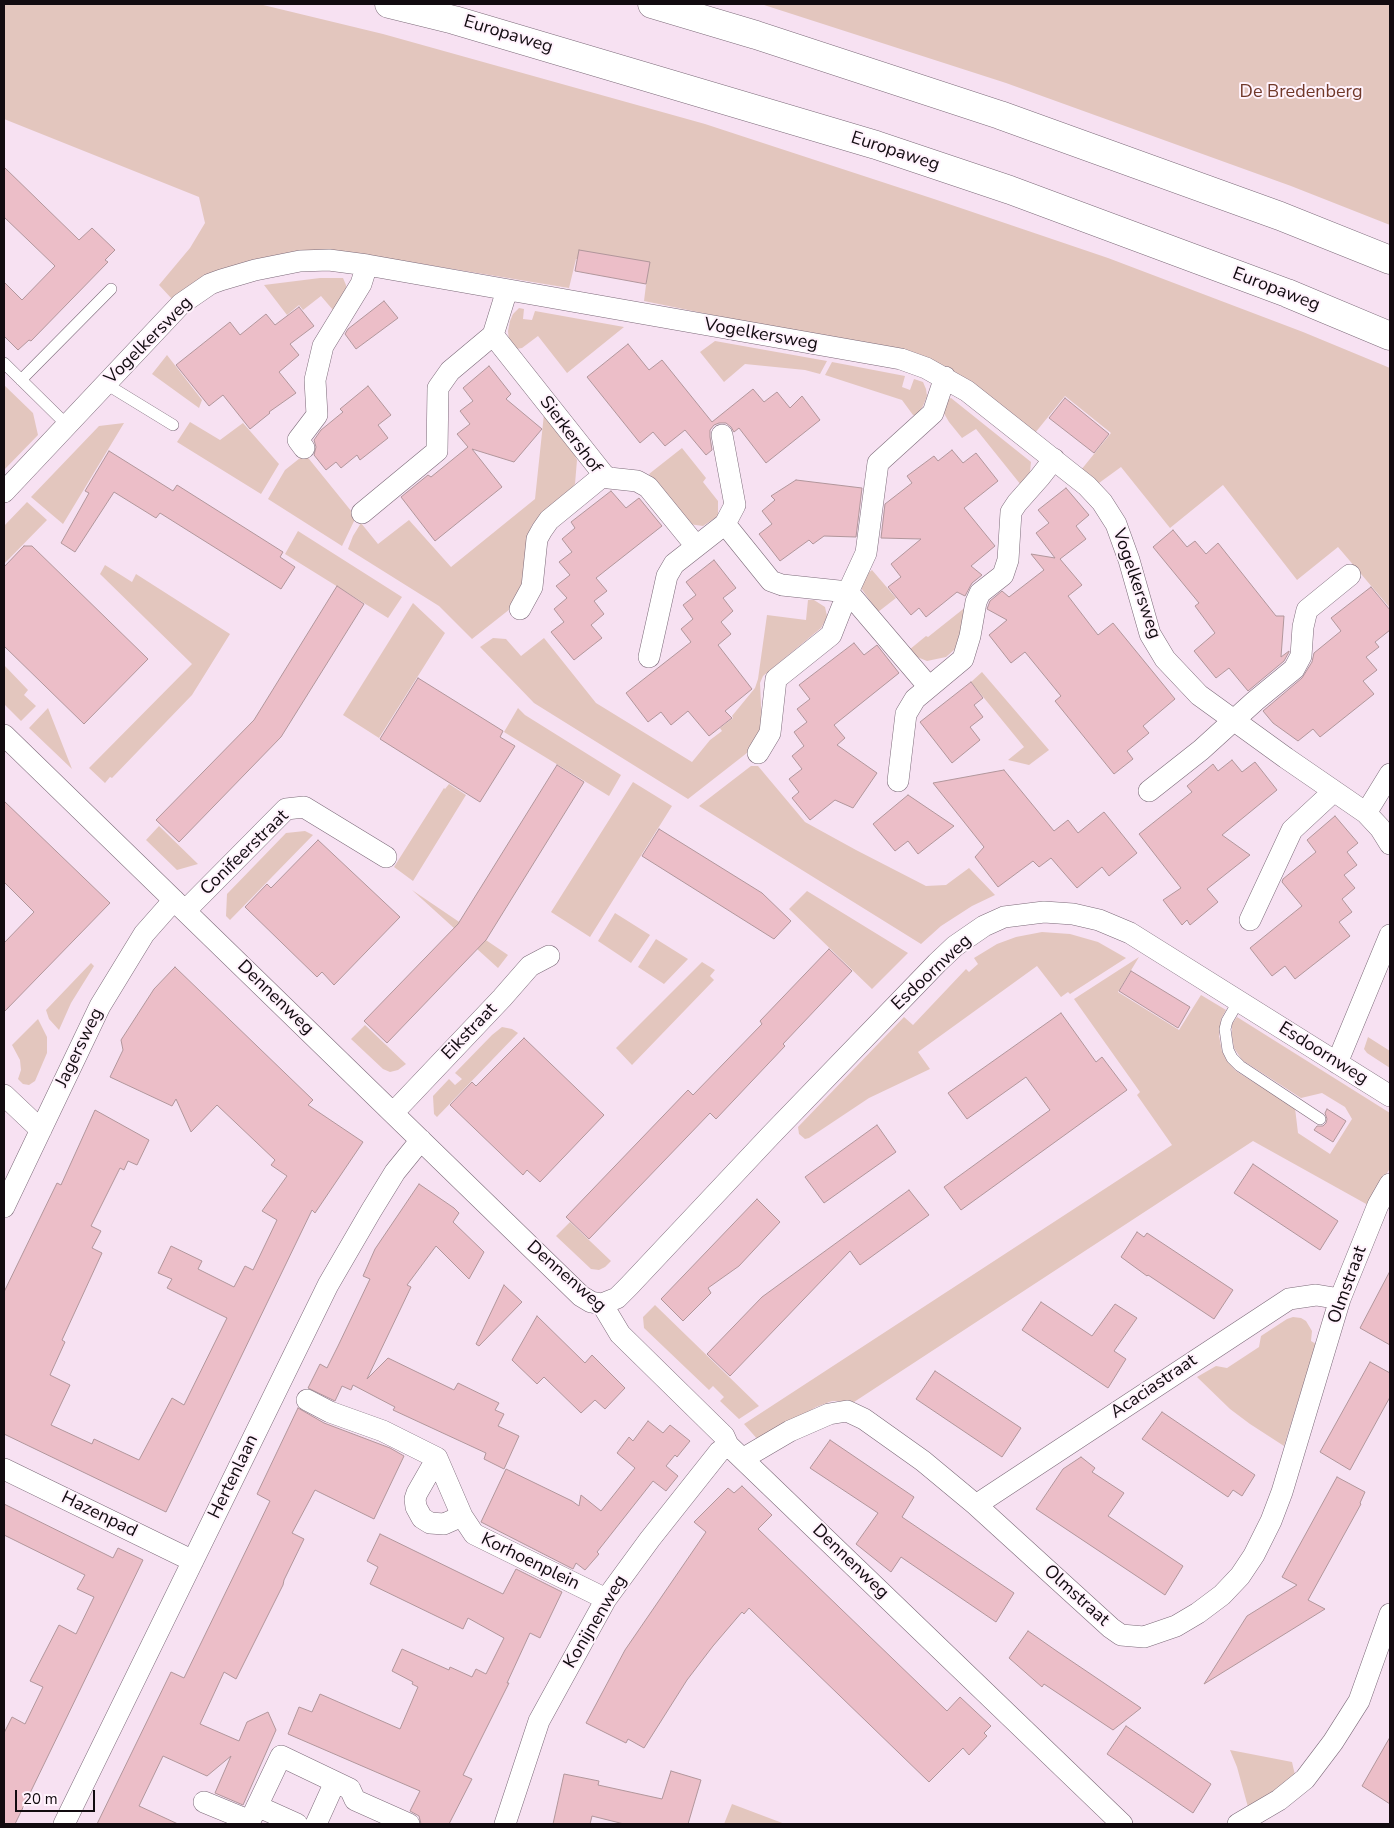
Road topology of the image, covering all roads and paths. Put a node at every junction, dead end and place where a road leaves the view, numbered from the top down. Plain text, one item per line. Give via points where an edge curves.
1 (389, 4) edge
2 (652, 4) edge
3 (1390, 260) edge
4 (367, 264) junction
5 (110, 289) dead end
6 (507, 290) junction
7 (493, 335) junction
8 (1390, 336) edge
9 (4, 363) edge
10 (945, 377) junction
11 (21, 380) junction
12 (106, 384) junction
13 (67, 425) junction
14 (173, 425) dead end
15 (722, 435) dead end
16 (304, 448) dead end
17 (1054, 459) junction
18 (604, 475) junction
19 (4, 492) edge
20 (362, 513) dead end
21 (725, 524) junction
22 (696, 546) junction
23 (1350, 576) dead end
24 (848, 592) junction
25 (520, 609) dead end
26 (649, 657) dead end
27 (928, 687) junction
28 (1234, 720) junction
29 (4, 735) edge
30 (758, 753) dead end
31 (1390, 774) edge
32 (898, 781) dead end
33 (1149, 791) dead end
34 (1334, 791) junction
35 (1366, 813) junction
36 (1390, 844) edge
37 (386, 857) dead end
38 (179, 905) junction
39 (1250, 920) dead end
40 (1390, 935) edge
41 (549, 956) dead end
42 (1238, 1002) junction
43 (1337, 1063) junction
44 (4, 1095) edge
45 (1390, 1096) edge
46 (393, 1113) junction
47 (1320, 1119) dead end
48 (41, 1130) junction
49 (421, 1140) junction
50 (1390, 1184) edge
51 (4, 1206) edge
52 (1340, 1299) junction
53 (602, 1304) junction
54 (307, 1400) dead end
55 (728, 1445) junction
56 (438, 1458) junction
57 (744, 1458) junction
58 (4, 1469) edge
59 (976, 1505) junction
60 (462, 1516) junction
61 (193, 1561) junction
62 (606, 1599) junction
63 (1390, 1614) edge
64 (335, 1782) junction
65 (204, 1802) dead end
66 (257, 1806) junction
67 (64, 1824) edge
68 (297, 1824) edge
69 (316, 1824) edge
70 (409, 1824) edge
71 (505, 1824) edge
72 (1122, 1824) edge
73 (1238, 1824) edge

1 - 8 highway, Europaweg via 454,20 876,145 1019,193
2 - 3 highway via 756,34 1000,114 1280,216
4 - 6 street, Vogelkersweg
4 - 12 street, Vogelkersweg via 300,261 210,284 181,304
4 - 16 street via 361,284 323,346 315,380 317,415 298,440
5 - 11 lane
6 - 7 street
6 - 10 street, Vogelkersweg via 901,359
7 - 18 street, Sierkershof
7 - 20 street via 450,371 438,388 437,451
9 - 11 lane
10 - 17 street, Vogelkersweg
10 - 24 street via 933,414 878,463 866,553
11 - 13 lane
12 - 13 street, Vogelkersweg
12 - 14 lane
13 - 19 street, Vogelkersweg
15 - 21 street via 735,505
17 - 27 street via 1011,512 1008,560 1003,575 980,593 963,659
17 - 28 street, Vogelkersweg via 1087,486 1116,524 1150,634 1164,660 1199,695
18 - 22 street via 637,481 648,487
18 - 25 street, Sierkershof via 549,520 542,530 537,539 532,587
21 - 22 street
21 - 24 street via 771,581
22 - 26 street via 674,564 667,576
23 - 28 street via 1307,610 1301,656 1294,669
24 - 27 street
24 - 30 street via 831,635 776,679 770,733
27 - 32 street via 906,714
28 - 33 street
28 - 34 street, Vogelkersweg
29 - 38 street, Dennenweg
31 - 35 street
34 - 35 street, Vogelkersweg
34 - 39 street via 1292,830
35 - 36 street, Vogelkersweg
37 - 38 street, Conifeerstraat via 304,807 286,809
38 - 46 street, Dennenweg
38 - 48 street, Jagersweg via 144,934 100,1006
40 - 43 street
41 - 46 street, Eikstraat via 530,966
42 - 43 street, Esdoornweg
42 - 47 lane via 1225,1029 1232,1058
42 - 53 street, Esdoornweg via 1130,933 1099,920 1044,912 1004,917 984,926 937,963 629,1286 616,1298
43 - 45 street, Esdoornweg
44 - 48 street
46 - 49 street, Dennenweg
48 - 51 street, Jagersweg
49 - 53 street, Dennenweg via 581,1296
49 - 61 street, Hertenlaan via 380,1195 328,1286
50 - 52 street, Olmstraat via 1378,1205
52 - 59 street, Acaciastraat via 1316,1295 1289,1299
52 - 59 street, Olmstraat via 1282,1492 1254,1555 1222,1596 1176,1626 1144,1637 1121,1635
53 - 55 street, Dennenweg via 620,1334 724,1436
54 - 56 street
55 - 57 street, Dennenweg
55 - 62 street, Konijnenweg via 650,1539
56 - 60 street, Korhoenplein
56 - 60 street via 417,1493 416,1508 430,1524 444,1524
57 - 59 street, Olmstraat via 829,1414 847,1411 864,1419 923,1461
57 - 72 street, Dennenweg
58 - 61 street, Hazenpad
60 - 62 street, Korhoenplein via 474,1534
61 - 67 street, Hertenlaan
62 - 71 street, Konijnenweg via 539,1721
63 - 73 street via 1359,1701 1333,1742 1305,1779 1279,1800
64 - 66 street via 281,1756
64 - 69 street
64 - 70 street via 350,1789 355,1800
65 - 66 street via 250,1821
66 - 68 street

